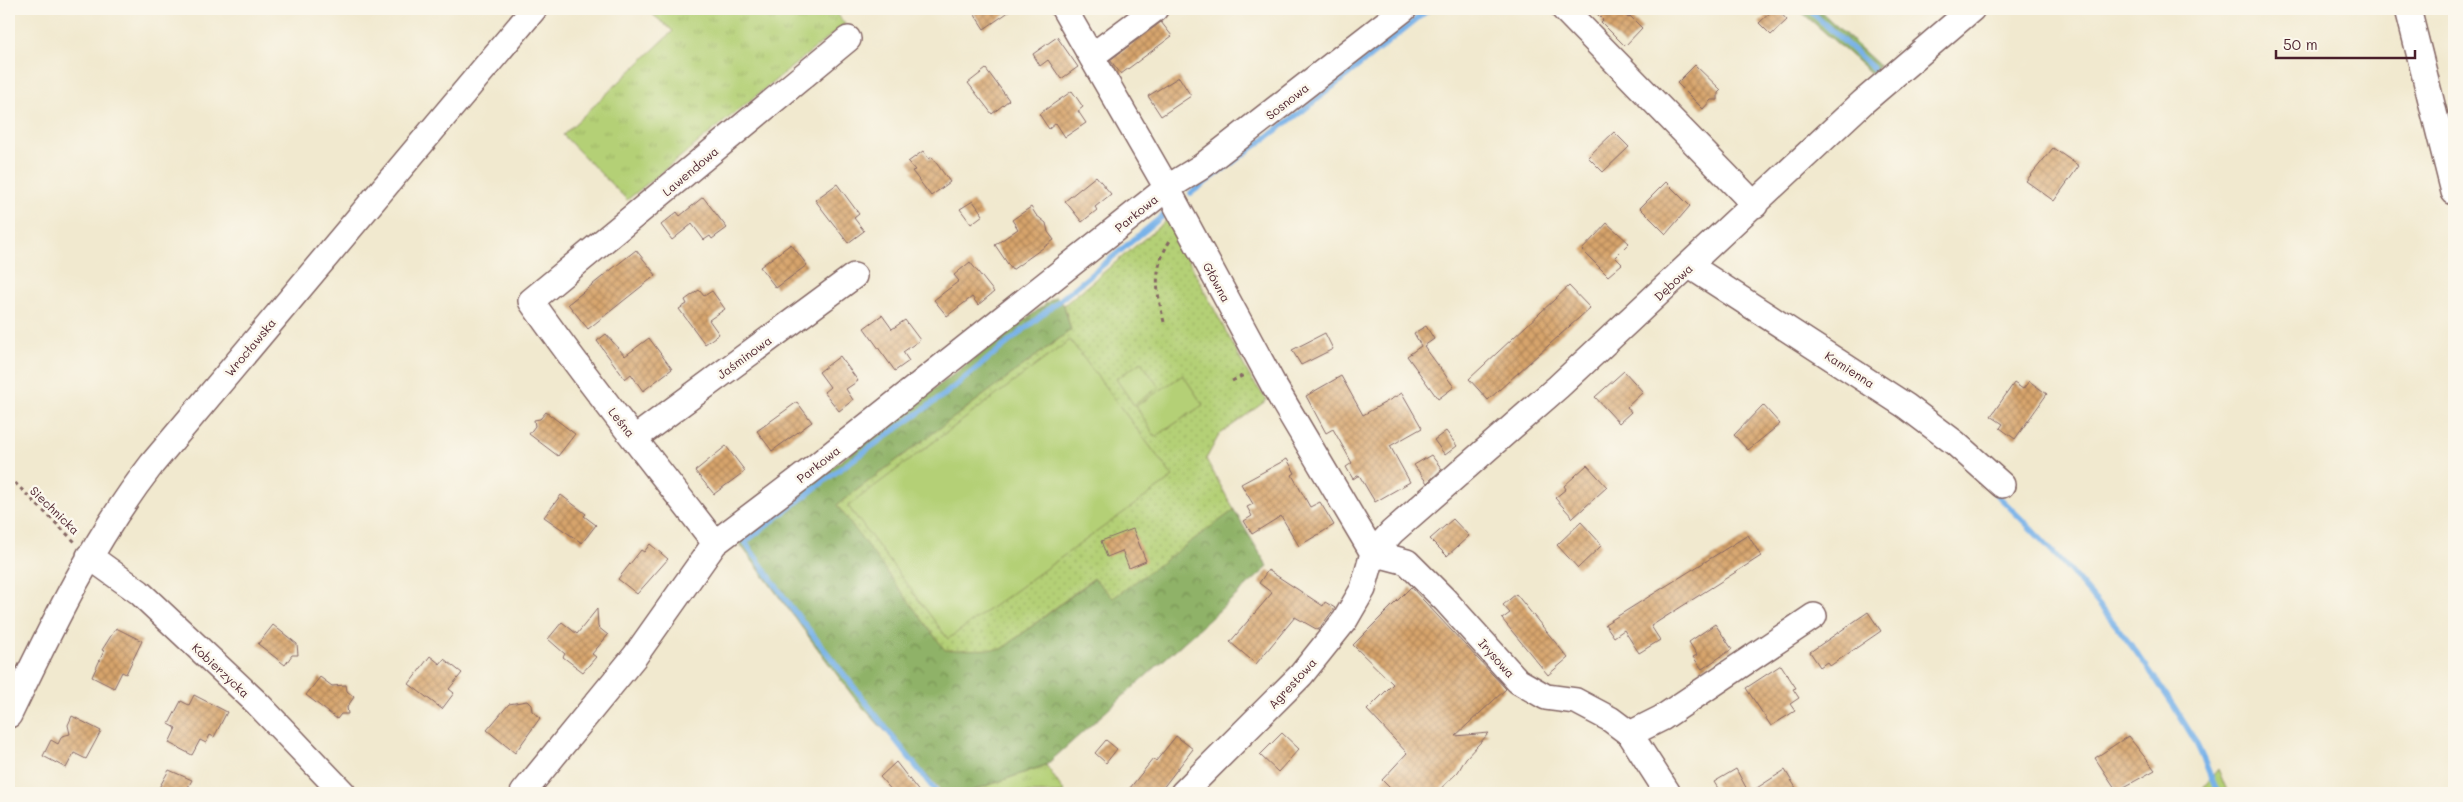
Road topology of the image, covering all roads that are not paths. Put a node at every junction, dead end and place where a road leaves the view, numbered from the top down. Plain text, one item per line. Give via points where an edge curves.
1 (534, 9) edge
2 (1064, 9) edge
3 (1155, 9) edge
4 (1404, 9) edge
5 (1564, 9) edge
6 (1972, 9) edge
7 (2408, 9) edge
8 (848, 39) dead end
9 (1092, 56) junction
10 (1167, 188) junction
11 (2454, 192) edge
12 (1755, 205) junction
13 (1690, 266) junction
14 (854, 276) dead end
15 (531, 301) joint
16 (635, 438) junction
17 (2002, 485) dead end
18 (715, 543) junction
19 (1373, 553) junction
20 (89, 556) junction
21 (1814, 616) dead end
22 (9, 715) edge
23 (1630, 734) junction
24 (343, 793) edge
25 (523, 793) edge
26 (1183, 793) edge
27 (1668, 793) edge

1 - 20 street, Wrocławska via 152,464
2 - 9 street, Główna
3 - 9 street
4 - 10 street, Sosnowa via 1209,161
5 - 12 street
6 - 12 street, Dębowa via 1863,102
7 - 11 street
8 - 15 street, Lawendowa
9 - 10 street, Główna
10 - 18 street, Parkowa
10 - 19 street, Główna via 1274,386
12 - 13 street, Dębowa
13 - 17 street, Kamienna via 1906,406 1956,443
13 - 19 street, Dębowa via 1392,532
14 - 16 street, Jaśminowa
15 - 16 street, Leśna via 576,366
16 - 18 street, Leśna
18 - 25 street, Parkowa via 635,656
19 - 23 street, Irysowa via 1407,562 1518,681 1546,697 1576,702 1610,719
19 - 26 street, Agrestowa via 1363,589 1346,620 1301,675
20 - 22 street, Wrocławska via 47,633
20 - 24 street, Kobierzycka via 146,599 258,704
21 - 23 street via 1662,718
23 - 27 street, Irysowa

